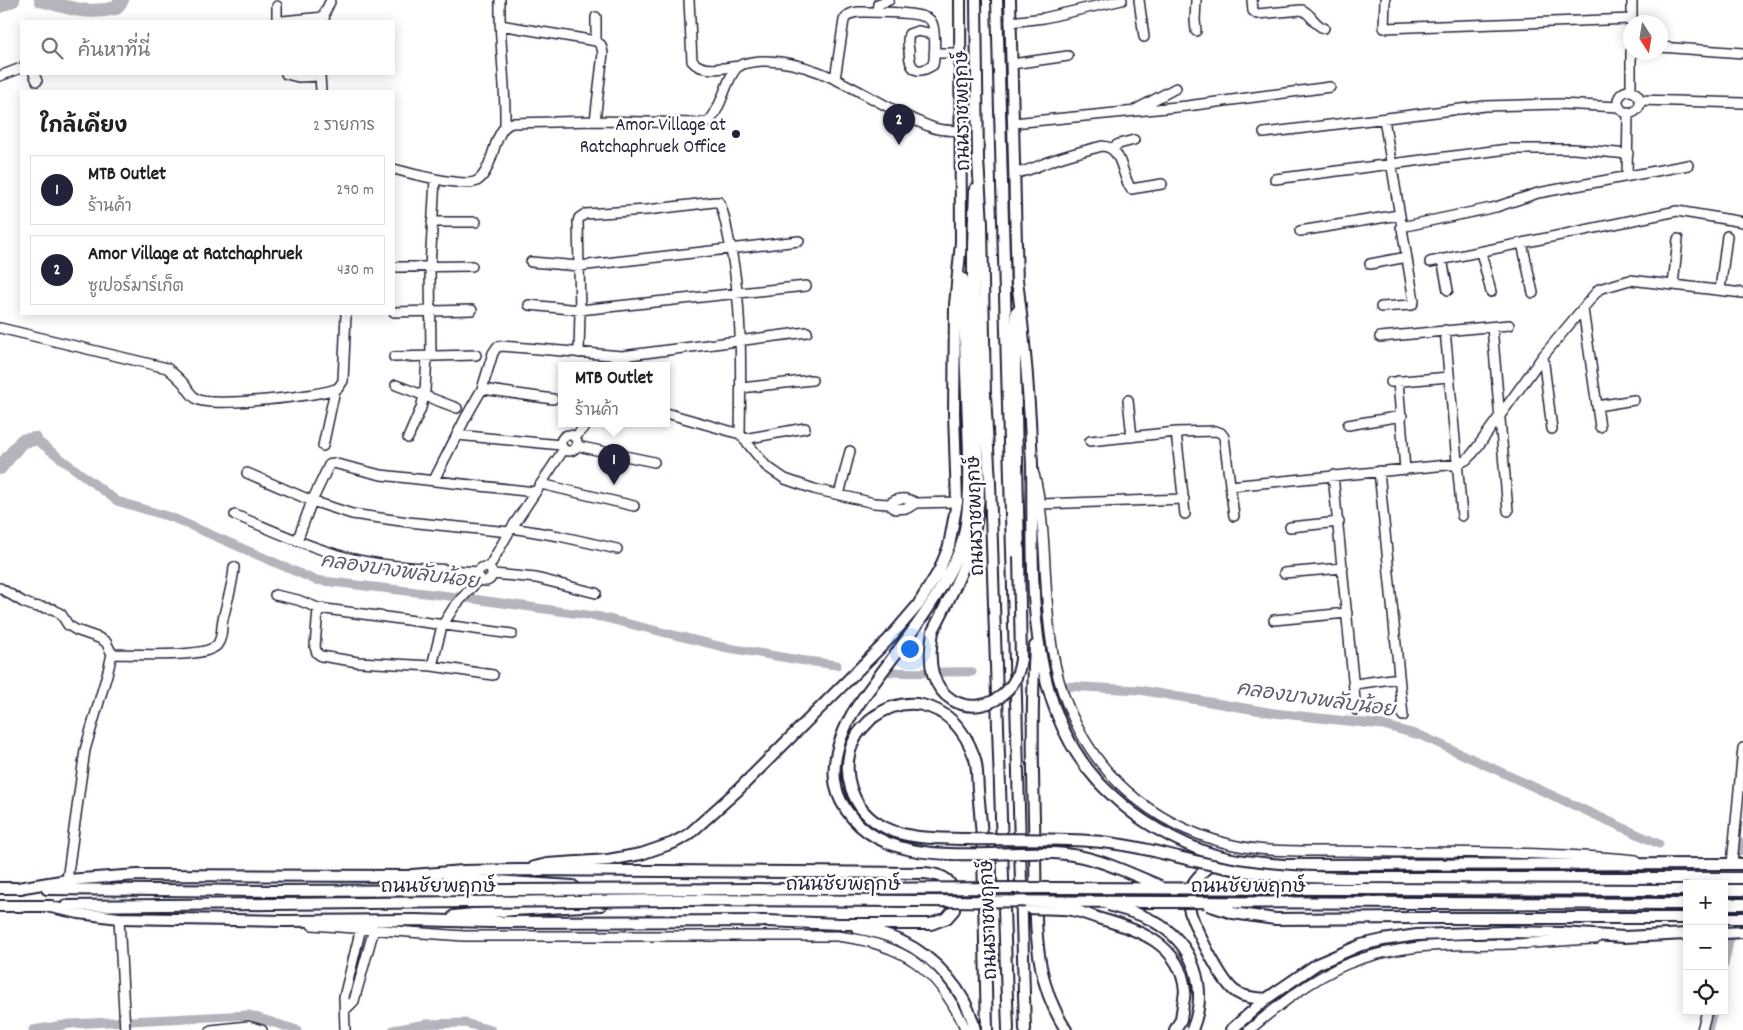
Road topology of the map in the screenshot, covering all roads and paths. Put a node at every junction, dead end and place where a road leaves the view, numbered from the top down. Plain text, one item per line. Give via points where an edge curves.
1 (500, 0) edge
2 (689, 0) edge
3 (889, 0) edge
4 (960, 0) edge
5 (976, 0) edge
6 (997, 0) edge
7 (1010, 0) edge
8 (1122, 0) edge
9 (1139, 0) edge
10 (1196, 0) edge
11 (1252, 0) edge
12 (1385, 0) edge
13 (1632, 0) edge
14 (330, 2) dead end
15 (277, 6) dead end
16 (877, 12) junction
17 (1632, 15) edge
18 (596, 18) dead end
19 (324, 19) edge
20 (277, 20) edge
21 (303, 20) edge
22 (1623, 21) edge
23 (1010, 22) junction
24 (500, 24) junction
25 (1324, 28) dead end
26 (1196, 31) dead end
27 (933, 34) junction
28 (1144, 37) dead end
29 (596, 41) junction
30 (1668, 48) edge
31 (934, 53) junction
32 (960, 53) junction
33 (1743, 54) edge
34 (1068, 56) dead end
35 (1632, 60) edge
36 (1012, 64) junction
37 (738, 67) junction
38 (20, 68) edge
39 (290, 75) edge
40 (322, 75) edge
41 (0, 76) edge
42 (835, 79) junction
43 (1330, 87) dead end
44 (1176, 88) dead end
45 (321, 90) edge
46 (1631, 91) junction
47 (1640, 100) junction
48 (1743, 102) edge
49 (1619, 107) junction
50 (1131, 112) junction
51 (1628, 112) junction
52 (1384, 119) junction
53 (596, 121) junction
54 (1014, 123) junction
55 (505, 126) junction
56 (961, 131) junction
57 (1264, 133) dead end
58 (1134, 140) dead end
59 (1112, 148) junction
60 (1628, 154) junction
61 (978, 160) junction
62 (1391, 164) junction
63 (1688, 165) dead end
64 (395, 169) edge
65 (1015, 173) junction
66 (1627, 176) junction
67 (1276, 179) dead end
68 (1162, 184) dead end
69 (434, 186) junction
70 (1399, 215) junction
71 (432, 222) junction
72 (476, 222) dead end
73 (1743, 222) edge
74 (1401, 227) junction
75 (1300, 231) dead end
76 (1727, 236) dead end
77 (1678, 239) dead end
78 (799, 241) dead end
79 (961, 242) junction
80 (1522, 243) junction
81 (732, 248) junction
82 (1481, 252) junction
83 (1407, 257) junction
84 (1442, 260) junction
85 (531, 262) dead end
86 (1430, 262) dead end
87 (1370, 264) dead end
88 (430, 266) junction
89 (472, 266) dead end
90 (578, 266) junction
91 (397, 267) dead end
92 (1017, 280) junction
93 (1673, 285) junction
94 (806, 286) dead end
95 (1448, 290) dead end
96 (1720, 290) junction
97 (1491, 292) dead end
98 (1533, 293) dead end
99 (1743, 293) edge
100 (737, 294) junction
101 (529, 305) dead end
102 (1381, 307) dead end
103 (1583, 309) junction
104 (472, 310) dead end
105 (580, 310) junction
106 (430, 311) junction
107 (395, 312) edge
108 (346, 315) edge
109 (1509, 325) dead end
110 (1492, 326) junction
111 (0, 328) edge
112 (1445, 330) junction
113 (807, 332) dead end
114 (1380, 337) dead end
115 (740, 341) junction
116 (579, 353) junction
117 (476, 355) dead end
118 (429, 356) junction
119 (1543, 356) junction
120 (394, 357) dead end
121 (1449, 377) junction
122 (812, 380) dead end
123 (396, 385) dead end
124 (740, 388) junction
125 (482, 389) junction
126 (335, 390) junction
127 (424, 396) junction
128 (553, 399) dead end
129 (1128, 400) dead end
130 (1634, 400) dead end
131 (1597, 406) junction
132 (457, 408) dead end
133 (670, 414) edge
134 (1499, 415) junction
135 (1402, 416) junction
136 (1348, 425) dead end
137 (585, 427) edge
138 (1600, 427) dead end
139 (805, 428) dead end
140 (1552, 429) dead end
141 (1176, 432) junction
142 (457, 435) junction
143 (742, 437) junction
144 (1132, 437) junction
145 (408, 438) dead end
146 (576, 441) junction
147 (1090, 441) dead end
148 (323, 446) dead end
149 (562, 447) junction
150 (850, 451) dead end
151 (654, 462) dead end
152 (1458, 464) junction
153 (1032, 466) junction
154 (1405, 470) junction
155 (1380, 471) junction
156 (247, 473) dead end
157 (1333, 475) junction
158 (434, 480) junction
159 (1230, 486) junction
160 (538, 488) junction
161 (839, 495) junction
162 (1184, 499) junction
163 (312, 500) junction
164 (957, 502) junction
165 (1041, 504) junction
166 (634, 506) dead end
167 (1508, 511) dead end
168 (1185, 514) dead end
169 (235, 515) dead end
170 (1234, 516) dead end
171 (1462, 516) dead end
172 (1339, 522) junction
173 (1290, 527) dead end
174 (511, 530) junction
175 (297, 541) junction
176 (617, 549) dead end
177 (234, 567) dead end
178 (1343, 568) junction
179 (491, 571) junction
180 (1284, 573) dead end
181 (479, 575) junction
182 (0, 588) edge
183 (596, 593) dead end
184 (276, 595) dead end
185 (318, 608) junction
186 (1347, 613) junction
187 (1274, 620) dead end
188 (1036, 622) junction
189 (442, 626) junction
190 (512, 634) dead end
191 (112, 654) junction
192 (432, 666) junction
193 (493, 675) dead end
194 (1399, 678) junction
195 (1355, 684) junction
196 (1356, 710) dead end
197 (1403, 716) dead end
198 (1743, 748) edge
199 (1226, 858) junction
200 (1667, 863) junction
201 (1732, 864) junction
202 (1743, 864) edge
203 (522, 870) junction
204 (412, 875) junction
205 (1743, 878) edge
206 (67, 880) junction
207 (0, 888) edge
208 (18, 888) junction
209 (1683, 890) edge
210 (1728, 890) edge
211 (1743, 890) edge
212 (1683, 904) edge
213 (1728, 904) edge
214 (1743, 904) edge
215 (0, 906) edge
216 (46, 906) junction
217 (119, 918) junction
218 (1683, 918) edge
219 (1728, 918) edge
220 (1743, 918) edge
221 (414, 920) junction
222 (284, 921) junction
223 (839, 924) junction
224 (361, 928) junction
225 (374, 929) junction
226 (1728, 932) edge
227 (1743, 932) edge
228 (1683, 934) edge
229 (1624, 937) junction
230 (1266, 999) junction
231 (345, 1010) junction
232 (1706, 1015) edge
233 (344, 1026) edge
234 (125, 1030) edge
235 (212, 1030) edge
236 (262, 1030) edge
237 (966, 1030) edge
238 (975, 1030) edge
239 (987, 1030) edge
240 (1008, 1030) edge
241 (1025, 1030) edge
242 (1066, 1030) edge
243 (1175, 1030) edge
244 (1192, 1030) edge
245 (1231, 1030) edge
246 (1249, 1030) edge
247 (1702, 1030) edge

1 - 24 street
2 - 37 street via 694,64 705,68
3 - 16 street via 878,4
4 - 32 main road, ถนนราชพฤกษ์
5 - 61 main road, ถนนราชพฤกษ์
6 - 241 main road, ถนนราชพฤกษ์
7 - 23 main road
8 - 23 street via 1044,18
9 - 28 street
10 - 26 street
11 - 25 street via 1253,11 1257,14 1302,10
12 - 22 street via 1384,28
13 - 17 street
14 - 19 street
15 - 20 street
16 - 27 street via 925,17 931,20
16 - 42 street via 847,15
18 - 29 street
19 - 21 street
23 - 36 main road
24 - 29 street
24 - 55 street
27 - 31 street
27 - 31 street via 909,34 912,67 922,71 933,64
29 - 53 street via 603,53
30 - 33 street
31 - 32 street
32 - 56 main road, ถนนราชพฤกษ์
34 - 36 street
35 - 46 street
36 - 54 main road
37 - 42 street via 750,62 780,62
37 - 53 street via 708,122
38 - 41 street
39 - 40 street
40 - 45 street
42 - 56 street via 934,128
43 - 50 street
44 - 50 street
46 - 47 street
46 - 49 street via 1620,96
47 - 48 street
47 - 51 street via 1637,109
49 - 51 street
49 - 52 street via 1560,104 1485,106
50 - 54 street
51 - 60 street
52 - 57 street
52 - 62 street
53 - 55 street via 512,123
54 - 65 main road
55 - 69 street via 477,181
56 - 79 main road, ถนนราชพฤกษ์
58 - 59 street
59 - 65 street via 1102,146
59 - 68 street via 1131,189
60 - 62 street via 1574,149 1508,149
60 - 66 street
61 - 92 main road, bridge via 973,246 978,511 967,562 934,631 931,649 934,674 943,691 959,703 980,705 998,699 1011,688 1019,671
61 - 240 main road, ถนนราชพฤกษ์
62 - 67 street
62 - 70 street
63 - 66 street
64 - 69 street
65 - 92 main road
66 - 74 street via 1538,193 1496,207
69 - 71 street
70 - 74 street
70 - 75 street
71 - 72 street
71 - 88 street
73 - 80 street via 1677,212
74 - 83 street
76 - 96 street
77 - 93 street
78 - 81 street
79 - 164 main road via 955,305
79 - 218 main road, bridge via 968,443 964,534 959,552 926,611 873,682 844,730 835,758 835,778 838,795 860,826 892,846 926,852 1047,853 1091,859 1182,896 1253,917
80 - 82 street
80 - 98 street
81 - 90 street
81 - 90 street via 719,202 585,214 578,222
81 - 100 street
82 - 84 street
82 - 97 street
83 - 87 street
83 - 102 street via 1413,304
84 - 86 street
84 - 95 street
85 - 90 street
88 - 89 street
88 - 91 street
88 - 106 street
90 - 105 street
92 - 153 main road via 1026,345
93 - 96 street
93 - 103 street via 1630,280 1599,289
94 - 100 street
96 - 99 street
100 - 105 street
100 - 115 street
101 - 105 street
103 - 119 street
103 - 131 street
104 - 106 street
105 - 116 street
106 - 107 street
106 - 118 street
108 - 126 street via 343,381
109 - 110 street
110 - 112 street
110 - 134 street
111 - 126 street via 167,368 197,400 205,402 280,398
112 - 114 street
112 - 121 street
113 - 115 street
115 - 116 street via 622,356
115 - 124 street
116 - 125 street via 497,347
117 - 118 street
118 - 120 street
118 - 127 street
119 - 134 street
119 - 140 street
121 - 135 street via 1394,381
121 - 152 street
122 - 124 street
123 - 127 street
124 - 143 street
125 - 128 street
125 - 142 street
126 - 148 street
127 - 132 street
127 - 145 street
129 - 144 street
130 - 131 street
131 - 138 street
133 - 143 street
134 - 152 street via 1473,453
134 - 167 street
135 - 136 street
135 - 154 street
137 - 146 street
139 - 143 street
141 - 144 street
141 - 159 street via 1221,433
141 - 162 street
142 - 149 street
142 - 158 street
143 - 161 street via 766,466 785,479
144 - 147 street
146 - 149 street via 571,451
146 - 149 street via 570,435 564,437
146 - 151 street
149 - 160 street
150 - 161 street
152 - 154 street
152 - 171 street
153 - 165 street
153 - 188 main road
154 - 155 street
155 - 157 street
155 - 194 street
156 - 163 street
157 - 159 street
157 - 172 street
158 - 160 street
158 - 163 street via 369,473 333,463
159 - 170 street
160 - 166 street
160 - 174 street
161 - 164 street via 889,504 895,509 908,508 916,503
162 - 165 street
162 - 168 street
163 - 174 street via 334,509 375,518
163 - 175 street
164 - 203 main road via 949,546 939,571 918,604 888,640 706,821 688,835 641,854 547,864
165 - 200 street via 1051,637 1059,680 1072,718 1096,758 1116,782 1157,814 1207,837 1274,850 1517,852
169 - 175 street
172 - 173 street
172 - 178 street
174 - 176 street via 559,536
174 - 179 street
175 - 181 street via 360,560
177 - 191 street via 221,637 210,650 185,654
178 - 180 street
178 - 186 street
179 - 181 street via 482,567
179 - 181 street via 491,579 486,581
179 - 183 street
181 - 189 street
182 - 191 street via 33,606 53,609 76,630 106,642
184 - 185 street
185 - 189 street
185 - 192 street via 315,647 321,656 358,662
186 - 187 street
186 - 195 street
188 - 199 main road via 1042,666 1051,699 1072,744 1095,779 1158,830
188 - 242 main road via 1033,795 1037,931 1047,990
189 - 190 street
189 - 192 street
191 - 206 street via 85,750
192 - 193 street
194 - 195 street
194 - 197 street
195 - 196 street
198 - 201 street
199 - 200 main road via 1283,865
199 - 230 main road via 1198,876 1189,893 1188,907 1196,928 1231,987 1241,994
200 - 201 main road
201 - 202 main road
203 - 204 main road
203 - 223 main road via 924,873 939,874 951,886 954,910 941,921 931,924
204 - 206 main road via 138,875
204 - 244 main road, bridge via 649,890 1036,892 1107,904 1152,920 1165,929 1193,961 1198,974 1199,993 1198,1012
205 - 239 main road, bridge via 1316,877 1243,871 1089,841 938,838 912,836 886,828 869,817 853,795 848,774 848,761 857,734 881,711 899,705 934,707 945,714 966,738 975,758 982,828
206 - 208 main road
207 - 208 main road, ถนนชัยพฤกษ์
208 - 209 main road, ถนนชัยพฤกษ์, bridge via 271,891
210 - 211 main road
212 - 216 main road, ถนนชัยพฤกษ์, bridge via 672,900
213 - 214 main road
215 - 216 main road, ถนนชัยพฤกษ์
216 - 217 main road
217 - 222 main road
217 - 234 street
219 - 220 main road
221 - 222 main road
221 - 223 main road
221 - 243 main road, bridge via 513,910 647,903 1073,910 1142,932 1177,962 1185,990 1181,1019
222 - 224 street
223 - 238 main road via 882,934 923,955 955,986
224 - 225 street
224 - 231 street via 344,996
225 - 231 street via 354,1001
225 - 237 street via 464,936 836,936 860,939 895,950 923,967 946,992
226 - 227 main road
228 - 229 main road
229 - 230 main road via 1504,932 1417,935 1383,940 1338,953
229 - 246 street via 1514,944 1445,944 1378,953 1346,964 1305,987
230 - 245 main road
231 - 233 street
232 - 247 street
235 - 236 street via 248,1026

